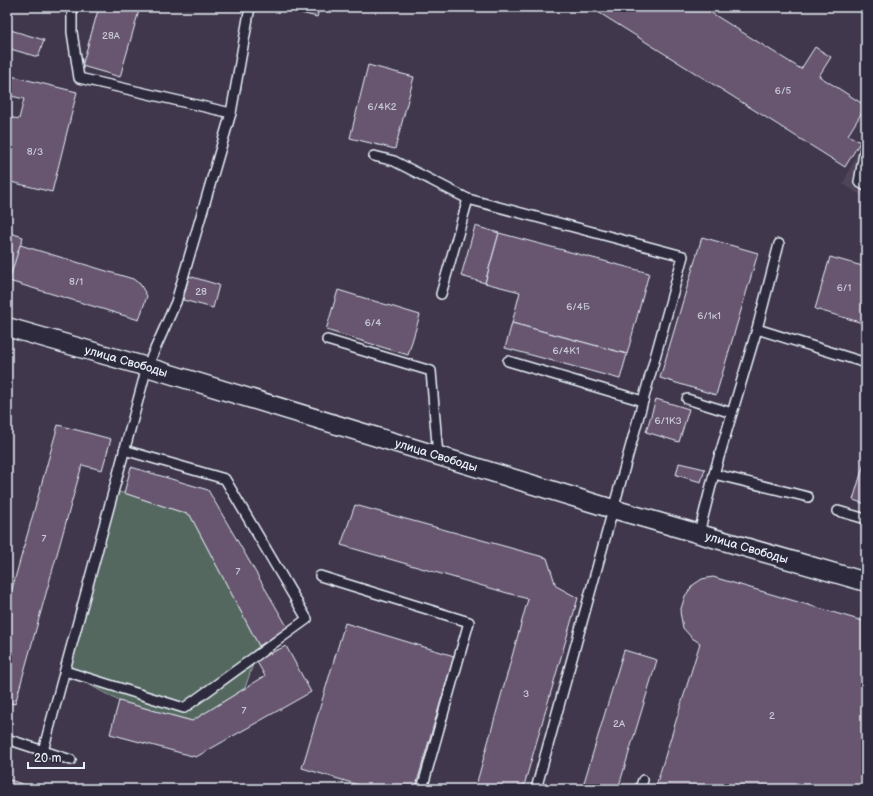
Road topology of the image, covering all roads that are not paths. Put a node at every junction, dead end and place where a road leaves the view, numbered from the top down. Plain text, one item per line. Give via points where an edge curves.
1 (72, 7) edge
2 (250, 7) edge
3 (232, 113) junction
4 (866, 142) edge
5 (374, 156) dead end
6 (866, 186) edge
7 (468, 199) junction
8 (779, 244) dead end
9 (441, 294) dead end
10 (7, 327) edge
11 (757, 329) junction
12 (327, 340) dead end
13 (508, 361) dead end
14 (866, 363) edge
15 (146, 367) junction
16 (687, 399) dead end
17 (643, 401) junction
18 (732, 413) junction
19 (124, 450) junction
20 (438, 456) junction
21 (714, 474) junction
22 (808, 497) dead end
23 (613, 509) junction
24 (838, 511) dead end
25 (866, 519) edge
26 (699, 533) junction
27 (320, 576) dead end
28 (866, 582) edge
29 (65, 671) junction
30 (7, 739) edge
31 (43, 751) junction
32 (71, 760) dead end
33 (422, 789) edge
34 (536, 789) edge

1 - 3 lane via 72,32 79,78
2 - 3 lane
3 - 15 lane via 176,302
4 - 6 lane via 859,182
5 - 7 lane via 394,161
7 - 9 lane
7 - 17 lane via 684,256
8 - 11 lane
10 - 15 street, улица Свободы
11 - 14 lane
11 - 18 lane
12 - 20 lane via 431,372
13 - 17 lane
15 - 19 lane
15 - 20 street, улица Свободы
16 - 18 lane
17 - 23 lane
18 - 21 lane
19 - 29 lane
19 - 29 lane via 225,479 307,619 184,708
20 - 23 street, улица Свободы
21 - 22 lane
21 - 26 lane
23 - 26 street, улица Свободы
23 - 34 lane
24 - 25 lane
26 - 28 street, улица Свободы
27 - 33 lane via 468,622
29 - 31 lane
30 - 31 lane
31 - 32 lane

